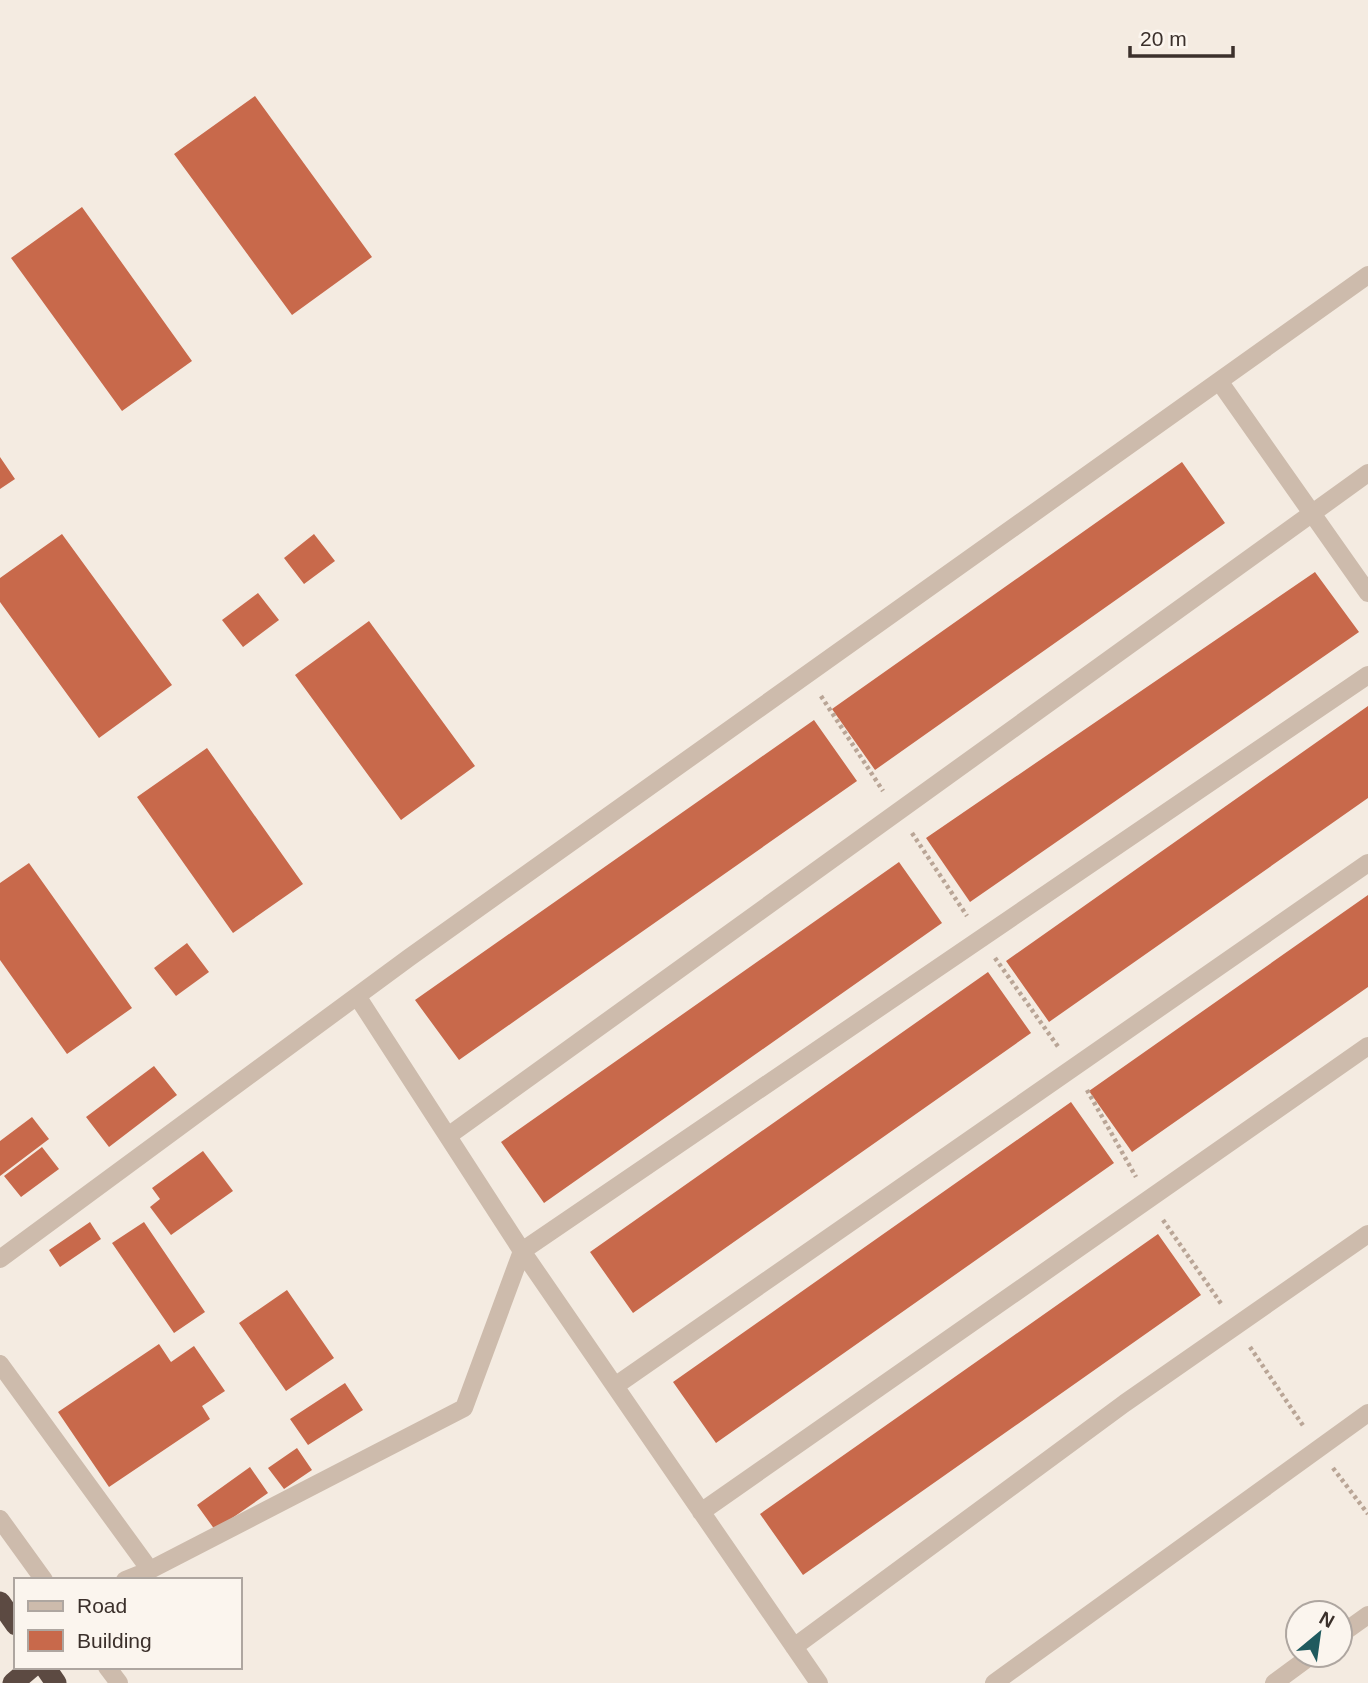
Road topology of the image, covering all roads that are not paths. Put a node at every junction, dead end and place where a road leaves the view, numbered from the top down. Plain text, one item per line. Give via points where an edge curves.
1 (1368, 275) edge
2 (1219, 381) junction
3 (1368, 472) edge
4 (1311, 512) junction
5 (1368, 593) edge
6 (1368, 675) edge
7 (1368, 863) edge
8 (357, 996) junction
9 (1368, 1046) edge
10 (448, 1136) junction
11 (1368, 1234) edge
12 (522, 1251) junction
13 (0, 1259) edge
14 (0, 1364) edge
15 (615, 1386) junction
16 (1368, 1413) edge
17 (701, 1512) junction
18 (0, 1519) edge
19 (150, 1570) junction
20 (43, 1578) edge
21 (130, 1578) edge
22 (0, 1602) edge
23 (14, 1622) edge
24 (794, 1647) junction
25 (30, 1669) edge
26 (1293, 1669) edge
27 (13, 1683) edge
28 (819, 1683) edge
29 (994, 1683) edge
30 (1274, 1683) edge

1 - 2 street
2 - 4 street
2 - 8 street
3 - 4 street
4 - 5 street
4 - 10 street
6 - 12 street
7 - 15 street
8 - 10 street
8 - 13 street
9 - 17 street
10 - 12 street
11 - 24 street via 1125,1403
12 - 15 street
12 - 19 street via 464,1408
14 - 19 street
15 - 17 street
16 - 29 street
17 - 24 street
18 - 20 street
19 - 21 street
22 - 23 highway
24 - 28 street
25 - 27 highway
26 - 30 street

